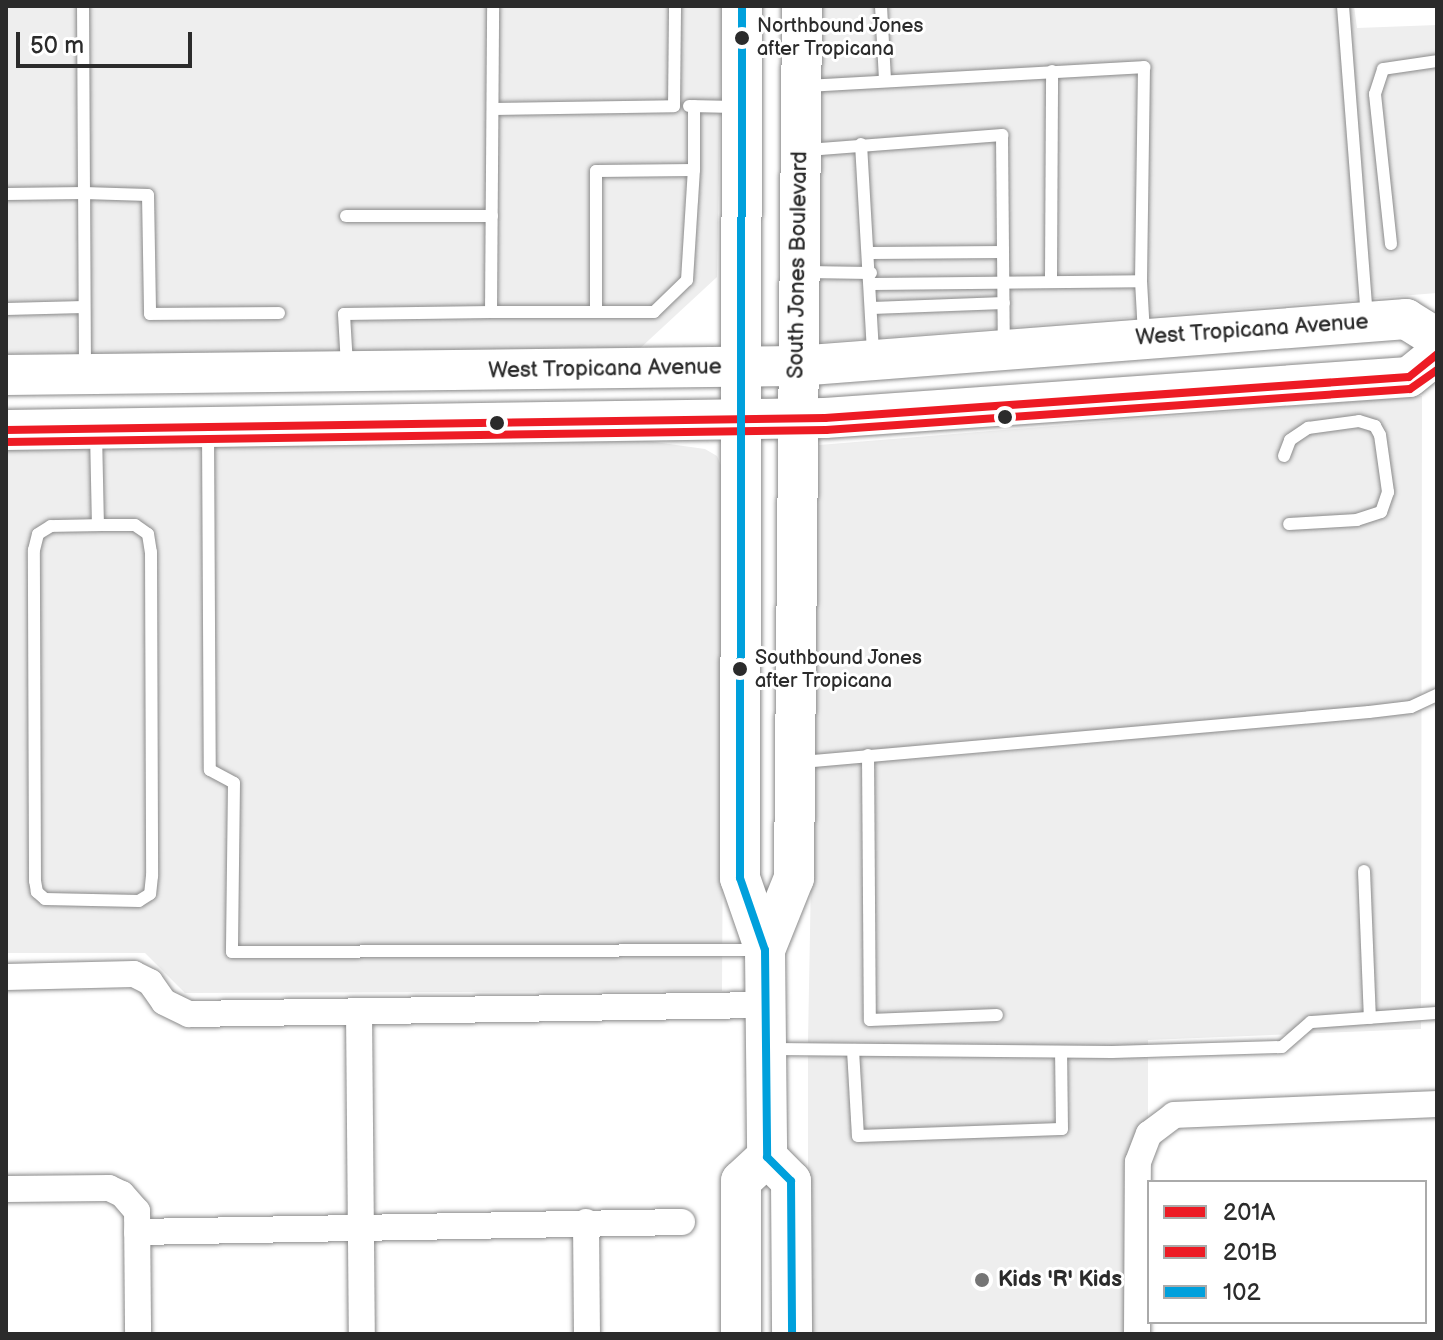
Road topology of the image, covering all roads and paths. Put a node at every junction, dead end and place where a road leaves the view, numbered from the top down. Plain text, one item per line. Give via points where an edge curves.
1 (83, 6) edge
2 (493, 6) edge
3 (675, 6) edge
4 (742, 6) edge
5 (802, 6) edge
6 (881, 6) edge
7 (1343, 6) edge
8 (1437, 61) edge
9 (1052, 71) junction
10 (885, 80) junction
11 (801, 87) junction
12 (674, 106) junction
13 (694, 106) junction
14 (742, 107) junction
15 (493, 109) junction
16 (861, 144) junction
17 (800, 151) junction
18 (694, 170) junction
19 (84, 193) junction
20 (6, 194) edge
21 (346, 216) dead end
22 (492, 216) junction
23 (1391, 244) dead end
24 (1003, 252) junction
25 (870, 253) junction
26 (798, 272) junction
27 (871, 279) junction
28 (1051, 280) junction
29 (1004, 281) junction
30 (1141, 281) junction
31 (1004, 303) junction
32 (84, 307) junction
33 (872, 308) junction
34 (6, 309) edge
35 (596, 311) junction
36 (491, 312) junction
37 (279, 313) dead end
38 (1367, 322) junction
39 (1437, 338) edge
40 (1145, 339) junction
41 (1004, 350) junction
42 (1437, 354) edge
43 (873, 359) junction
44 (741, 366) junction
45 (797, 366) junction
46 (347, 371) junction
47 (85, 374) junction
48 (6, 375) edge
49 (6, 402) edge
50 (796, 420) junction
51 (741, 422) junction
52 (208, 427) junction
53 (96, 429) junction
54 (6, 430) edge
55 (1284, 456) dead end
56 (1289, 524) dead end
57 (98, 525) junction
58 (1437, 695) edge
59 (868, 755) junction
60 (795, 763) junction
61 (1364, 871) dead end
62 (765, 950) junction
63 (6, 977) edge
64 (765, 1005) junction
65 (359, 1011) junction
66 (1437, 1013) edge
67 (997, 1015) dead end
68 (1370, 1018) junction
69 (766, 1049) junction
70 (853, 1050) junction
71 (1061, 1052) junction
72 (1437, 1104) edge
73 (767, 1157) junction
74 (6, 1189) edge
75 (586, 1222) junction
76 (682, 1222) dead end
77 (360, 1227) junction
78 (137, 1232) junction
79 (138, 1334) edge
80 (362, 1334) edge
81 (587, 1334) edge
82 (741, 1334) edge
83 (792, 1334) edge
84 (1137, 1334) edge

1 - 19 lane
2 - 15 lane
3 - 12 lane
4 - 14 main road, South Jones Boulevard
5 - 11 main road, South Jones Boulevard
6 - 10 lane
7 - 38 lane
8 - 23 lane via 1383,69 1375,94
9 - 10 lane
9 - 28 lane
9 - 30 lane via 1144,67
10 - 11 lane
11 - 17 main road, South Jones Boulevard
12 - 13 lane
12 - 15 lane
13 - 14 lane
13 - 18 lane
14 - 44 main road, South Jones Boulevard
15 - 22 lane
16 - 17 lane
16 - 24 lane via 1002,135
16 - 25 lane
17 - 26 main road, South Jones Boulevard
18 - 35 lane via 687,280 654,312
18 - 35 lane via 596,171
19 - 20 lane
19 - 32 lane
19 - 37 lane via 148,195 150,314
21 - 22 lane
22 - 36 lane
24 - 25 lane
24 - 29 lane
25 - 27 lane
26 - 27 lane
26 - 45 main road, South Jones Boulevard
27 - 29 lane
27 - 33 lane
28 - 29 lane
28 - 30 lane
29 - 31 lane
30 - 40 lane
31 - 33 lane
31 - 41 lane
32 - 34 lane
32 - 47 lane
33 - 43 lane
35 - 36 lane
36 - 46 lane via 344,314
38 - 39 main road, West Tropicana Avenue via 1406,319
38 - 40 main road, West Tropicana Avenue
40 - 41 main road, West Tropicana Avenue
41 - 43 main road, West Tropicana Avenue
42 - 50 main road via 1409,377
43 - 45 main road, West Tropicana Avenue
44 - 45 main road, West Tropicana Avenue
44 - 46 main road, West Tropicana Avenue
44 - 51 main road, South Jones Boulevard
45 - 50 main road, South Jones Boulevard
46 - 47 main road, West Tropicana Avenue
47 - 48 main road, West Tropicana Avenue
47 - 49 main road via 70,394
50 - 51 main road
50 - 60 main road, South Jones Boulevard
51 - 52 main road
51 - 62 main road, South Jones Boulevard via 740,878
52 - 53 main road
52 - 62 lane via 210,770 234,783 232,952
53 - 54 main road
53 - 57 lane
55 - 56 lane via 1290,440 1308,428 1359,421 1375,426 1388,492 1381,512 1357,520
57 - 57 lane via 51,526 38,534 34,550 35,881 45,899 139,901 150,894 152,876 151,552 148,534 135,525
58 - 59 lane via 1411,707 1369,712
59 - 60 lane
59 - 67 lane via 870,1020
60 - 62 main road, South Jones Boulevard via 794,878
61 - 68 lane
62 - 64 main road, South Jones Boulevard
63 - 65 street via 134,974 150,982 164,1002 189,1014
64 - 65 street
64 - 69 main road, South Jones Boulevard
65 - 77 street
66 - 68 lane
68 - 71 lane via 1311,1022 1282,1047
69 - 70 lane
69 - 73 main road, South Jones Boulevard
70 - 71 lane
70 - 71 lane via 858,1136 1062,1129
72 - 84 street via 1174,1115 1149,1134 1138,1162
73 - 82 main road via 741,1181
73 - 83 main road via 791,1181
74 - 78 street via 109,1188 137,1211
75 - 76 street
75 - 77 street
75 - 81 street
77 - 78 street
77 - 80 street
78 - 79 street

